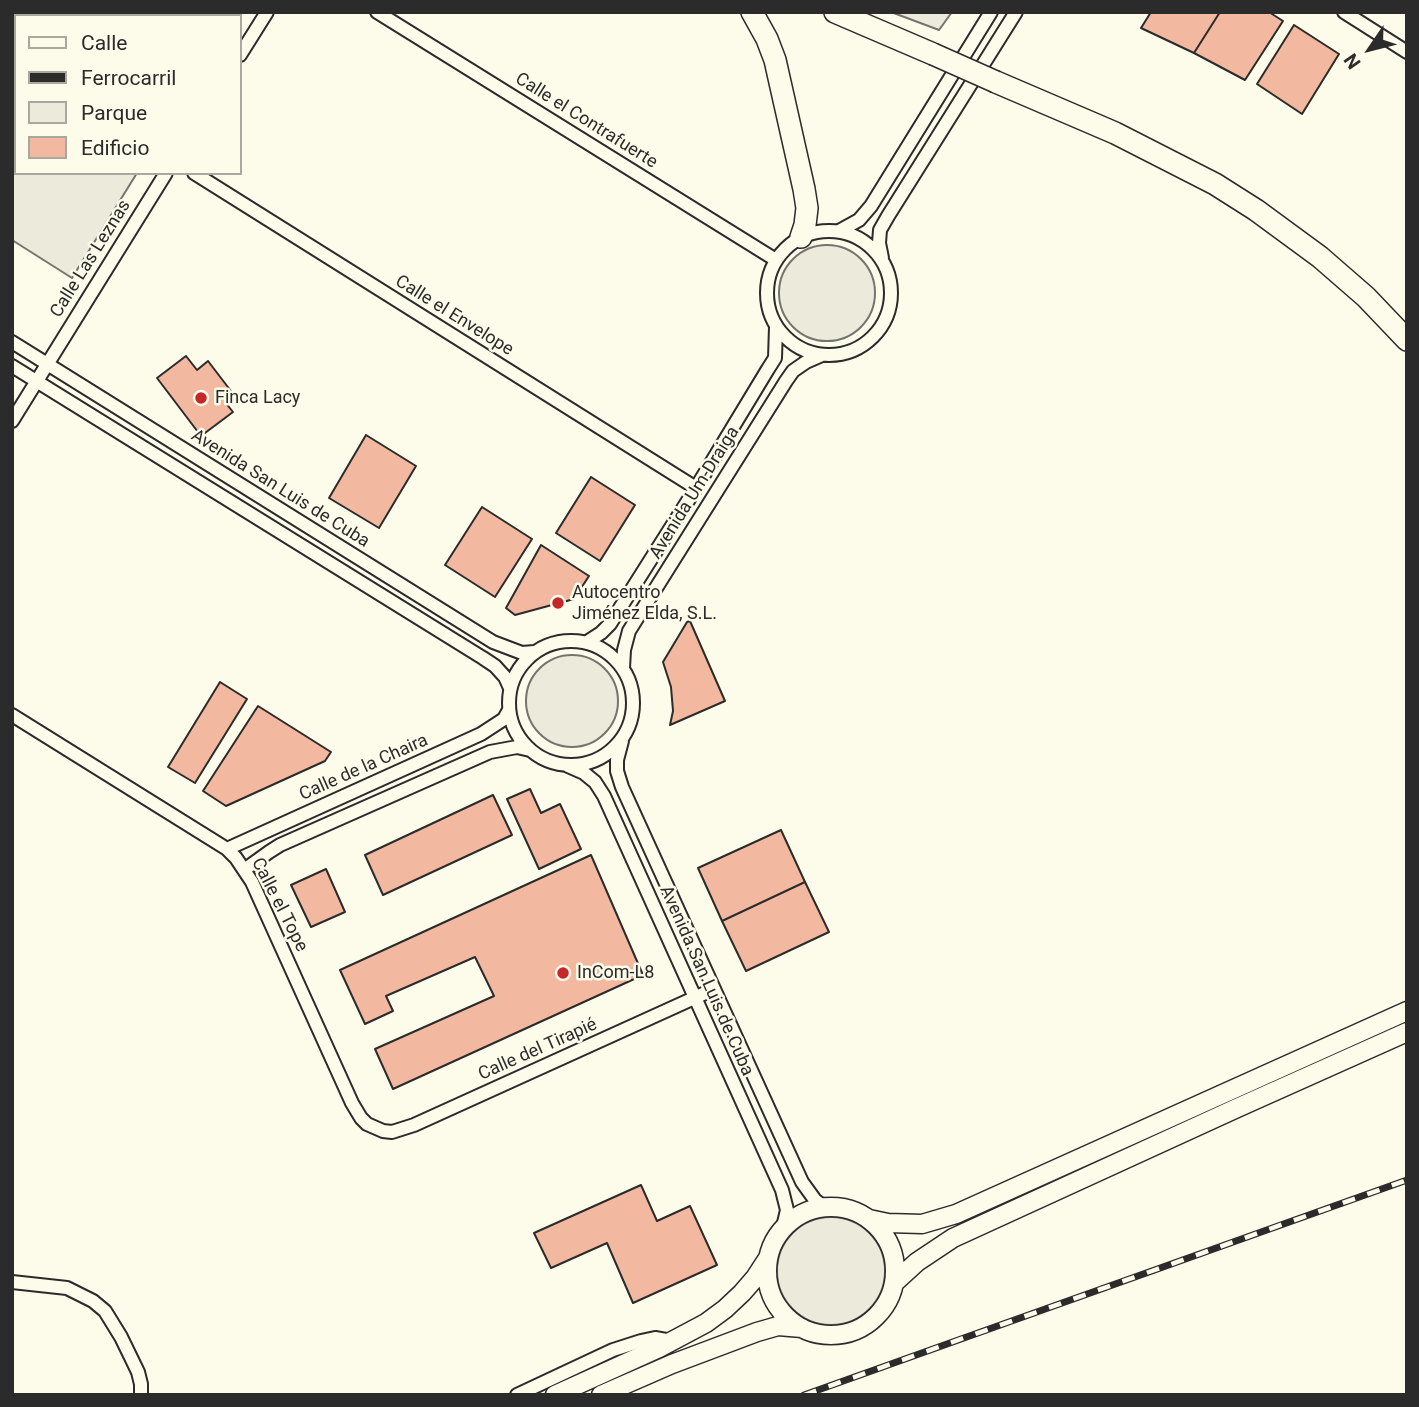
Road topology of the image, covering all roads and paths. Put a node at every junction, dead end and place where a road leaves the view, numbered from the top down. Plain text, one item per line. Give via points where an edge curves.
1 (267, 12) edge
2 (377, 12) edge
3 (752, 12) edge
4 (835, 12) edge
5 (991, 12) edge
6 (1016, 12) edge
7 (1344, 12) edge
8 (242, 52) edge
9 (1407, 52) edge
10 (165, 175) edge
11 (197, 175) edge
12 (839, 231) junction
13 (801, 237) junction
14 (776, 260) junction
15 (883, 262) junction
16 (776, 327) junction
17 (1407, 340) edge
18 (12, 342) edge
19 (822, 355) junction
20 (12, 366) edge
21 (41, 373) junction
22 (12, 421) edge
23 (696, 488) junction
24 (587, 642) junction
25 (534, 652) junction
26 (623, 668) junction
27 (510, 688) junction
28 (509, 710) junction
29 (12, 715) edge
30 (622, 741) junction
31 (530, 750) junction
32 (568, 766) junction
33 (227, 849) junction
34 (244, 870) junction
35 (714, 989) junction
36 (695, 998) junction
37 (1407, 1011) edge
38 (1407, 1032) edge
39 (375, 1128) joint
40 (824, 1207) junction
41 (869, 1219) junction
42 (783, 1227) junction
43 (768, 1258) junction
44 (12, 1282) edge
45 (894, 1283) junction
46 (802, 1328) junction
47 (673, 1341) junction
48 (141, 1395) edge
49 (517, 1395) edge
50 (555, 1395) edge
51 (601, 1395) edge

1 - 8 street
2 - 14 street, Calle el Contrafuerte
3 - 13 main road via 775,60 804,189 807,208
4 - 17 main road, bridge via 1115,133 1215,184 1320,257
5 - 12 street via 871,206 859,220
6 - 15 street via 880,230
7 - 9 street
10 - 21 street, Calle Las Leznas
11 - 23 street, Calle el Envelope
12 - 13 street
12 - 15 street via 866,243
13 - 14 street
14 - 16 street via 766,293
15 - 19 street via 891,288 881,327 862,346
16 - 19 street via 796,346
16 - 23 street, Avenida Um-Draiga via 775,358
18 - 21 street, Avenida San Luis de Cuba
19 - 26 street, Avenida Um-Draiga via 793,371 778,392 629,631
20 - 21 street, Avenida San Luis de Cuba
21 - 22 street, Calle Las Leznas
21 - 25 street, Avenida San Luis de Cuba via 493,642 522,653
21 - 27 street, Avenida San Luis de Cuba via 495,666
23 - 24 street, Avenida Um-Draiga via 610,624
24 - 25 street via 551,643
24 - 26 street via 607,651
25 - 27 street via 519,668
26 - 30 street via 632,685 634,705
27 - 28 street
28 - 31 street via 516,732
28 - 33 street, Calle de la Chaira via 504,719 481,734
29 - 33 street, Calle el Tope
30 - 32 street via 588,764
30 - 35 street, Avenida San Luis de Cuba via 617,771 622,787
31 - 32 street
31 - 34 street, Calle de la Chaira via 517,747 490,752 281,845
32 - 36 street, Avenida San Luis de Cuba via 595,782 604,796
33 - 34 street, Calle el Tope
34 - 39 street, Calle el Tope via 352,1102 361,1118
35 - 36 street, Calle del Tirapié
35 - 40 street, Avenida San Luis de Cuba via 802,1182
36 - 39 street, Calle del Tirapié via 414,1125 392,1132
36 - 42 street, Avenida San Luis de Cuba via 782,1191 787,1210
37 - 41 street via 956,1214 922,1224
38 - 45 street via 953,1238
40 - 41 street via 855,1211
40 - 42 street via 808,1210
41 - 45 street via 891,1247
42 - 43 street
43 - 46 street via 770,1291 777,1306
43 - 47 street via 725,1309
44 - 48 street via 67,1288 105,1311 138,1372
45 - 46 street via 889,1299 866,1325 835,1335
46 - 51 street via 778,1326 734,1339
47 - 49 street via 655,1338 613,1350
47 - 50 street

